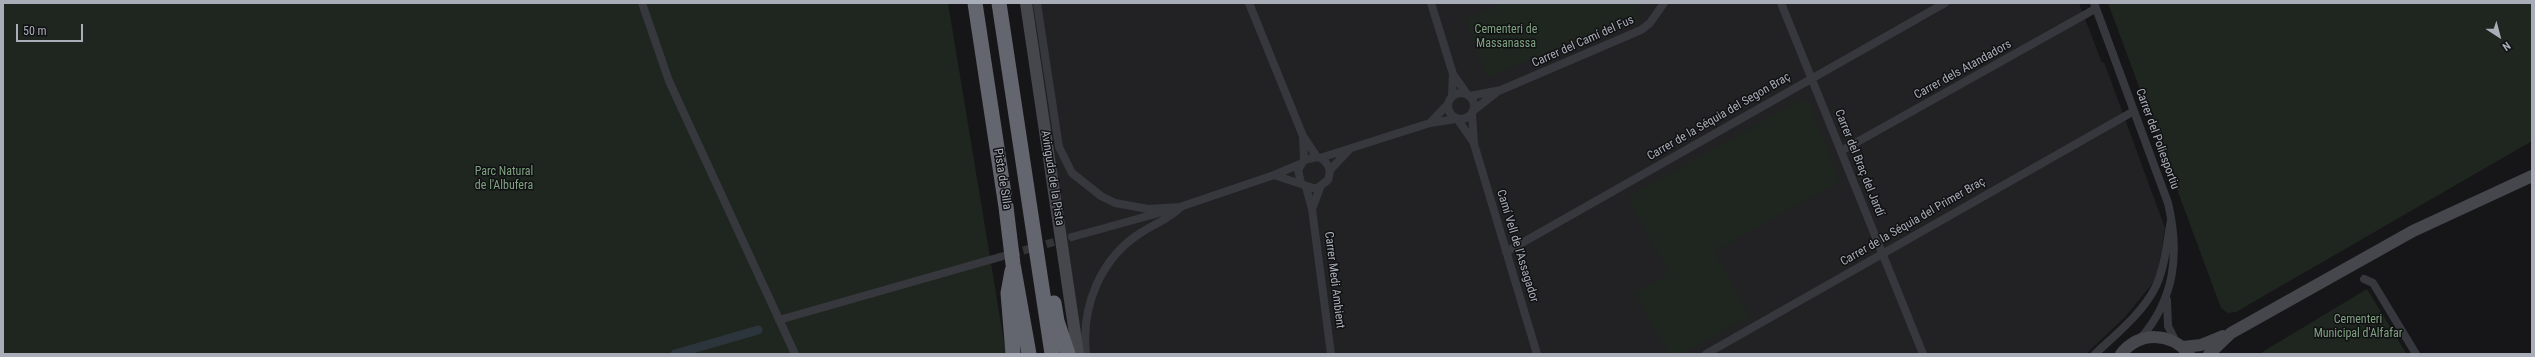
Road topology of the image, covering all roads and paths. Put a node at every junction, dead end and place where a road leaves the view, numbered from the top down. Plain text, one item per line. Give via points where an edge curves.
1 (642, 3) edge
2 (975, 3) edge
3 (999, 3) edge
4 (1026, 3) edge
5 (1037, 3) edge
6 (1249, 3) edge
7 (1431, 3) edge
8 (1664, 3) edge
9 (1781, 3) edge
10 (1945, 3) edge
11 (2094, 6) edge
12 (1453, 74) junction
13 (1811, 78) junction
14 (1501, 90) junction
15 (1469, 95) junction
16 (1450, 100) junction
17 (2134, 111) junction
18 (1473, 112) junction
19 (1457, 119) junction
20 (1430, 123) junction
21 (1303, 136) junction
22 (1474, 144) junction
23 (1348, 151) junction
24 (1841, 151) junction
25 (1318, 157) junction
26 (1302, 162) junction
27 (1330, 170) junction
28 (1274, 175) junction
29 (2532, 176) edge
30 (1304, 185) junction
31 (1320, 188) junction
32 (1181, 207) junction
33 (1312, 209) junction
34 (2172, 218) junction
35 (1035, 232) junction
36 (1072, 237) tunnel mouth
37 (1506, 252) junction
38 (1883, 252) junction
39 (1007, 260) junction
40 (2364, 279) dead end
41 (2168, 287) junction
42 (779, 320) junction
43 (2231, 333) junction
44 (2139, 340) junction
45 (2183, 348) edge
46 (795, 354) edge
47 (1013, 354) edge
48 (1029, 354) edge
49 (1052, 354) edge
50 (1068, 354) edge
51 (1078, 354) edge
52 (1086, 354) edge
53 (1331, 354) edge
54 (1537, 354) edge
55 (1706, 354) edge
56 (1923, 354) edge
57 (2094, 354) edge
58 (2121, 354) edge
59 (2209, 354) edge
60 (2416, 354) edge

1 - 42 street via 669,81
2 - 39 highway, Pista de Silla via 1006,207
3 - 35 highway, Pista de Silla
4 - 51 street, Avinguda de la Pista
5 - 32 street, Avinguda de la Pista via 1059,147 1072,173 1115,203 1132,208
6 - 21 street
7 - 12 street
8 - 14 street, Carrer del Camí del Fus via 1642,30
9 - 13 street, Carrer del Braç del Jardí
10 - 13 street, Carrer de la Séquia del Segon Braç
11 - 17 street, Carrer del Poliesportiu
11 - 24 street, Carrer dels Atandadors
12 - 15 street
12 - 16 street
13 - 24 street, Carrer del Braç del Jardí
13 - 37 street, Carrer de la Séquia del Segon Braç
14 - 15 street, Carrer del Camí del Fus
14 - 18 street, Carrer del Camí del Fus
15 - 16 street via 1459,93
15 - 18 street via 1474,103
16 - 19 street via 1449,113
16 - 20 street
17 - 34 street, Carrer del Poliesportiu
17 - 38 street, Carrer de la Séquia del Primer Braç
18 - 19 street via 1466,119
18 - 22 street, Camí Vell de l'Assagador
19 - 20 street
19 - 22 street, Camí Vell de l'Assagador
20 - 23 street
21 - 25 street
21 - 26 street
22 - 37 street, Camí Vell de l'Assagador
23 - 25 street
23 - 27 street
24 - 38 street, Carrer del Braç del Jardí
25 - 26 street
25 - 27 street via 1326,162
26 - 28 street
26 - 30 street via 1298,177
27 - 31 street via 1328,180
28 - 30 street
28 - 32 street
29 - 43 street via 2413,231
30 - 31 street
30 - 33 street, Carrer Medi Ambient
31 - 33 street, Carrer Medi Ambient
32 - 36 street
32 - 52 street via 1172,216 1141,232 1122,248 1105,268 1088,306 1085,321
33 - 53 street, Carrer Medi Ambient
34 - 41 street, Carrer del Poliesportiu via 2175,228 2175,252
34 - 57 street via 2163,263 2152,294 2129,321
35 - 49 highway, Pista de Silla
35 - 50 highway via 1045,250 1057,321
37 - 54 street, Camí Vell de l'Assagador
38 - 55 street, Carrer de la Séquia del Primer Braç
38 - 56 street, Carrer del Braç del Jardí
39 - 42 street
39 - 47 highway
39 - 48 highway, Pista de Silla
40 - 60 street via 2373,283
41 - 44 street, Carrer del Poliesportiu via 2155,321
41 - 45 street, Carrer del Poliesportiu via 2166,315
42 - 46 street
43 - 45 street via 2201,345
43 - 59 street
44 - 45 street via 2158,337
44 - 58 street

